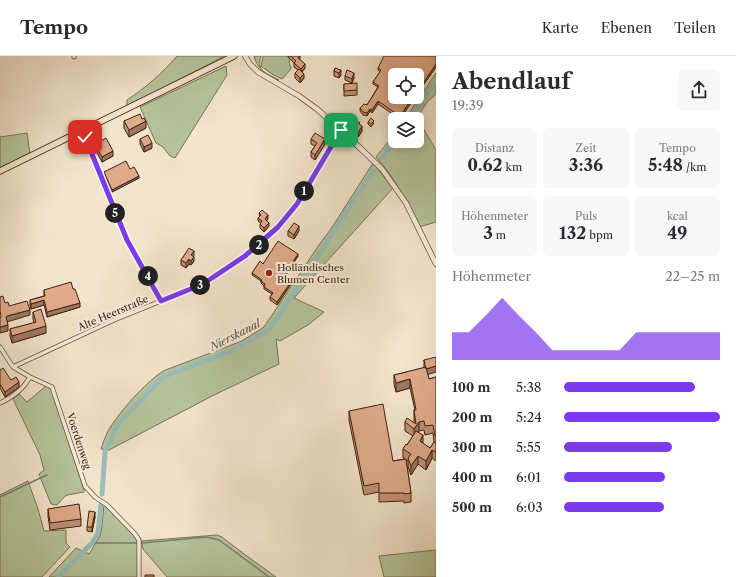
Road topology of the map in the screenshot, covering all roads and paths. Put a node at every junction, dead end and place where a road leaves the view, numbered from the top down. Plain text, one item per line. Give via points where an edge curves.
1 (234, 56) edge
2 (245, 56) edge
3 (341, 130) junction
4 (83, 131) junction
5 (0, 171) edge
6 (436, 264) edge
7 (161, 301) junction
8 (0, 348) edge
9 (13, 367) junction
10 (30, 377) junction
11 (0, 403) edge
12 (139, 577) edge

1 - 4 main road
2 - 3 street via 258,72 299,96
3 - 6 street via 382,169 396,187
3 - 7 street, Alte Heerstraße via 297,204 278,227 245,256 203,284
4 - 5 main road
4 - 7 street via 127,240
7 - 9 street, Alte Heerstraße
8 - 9 street, Voerdenweg
9 - 10 street, Voerdenweg
10 - 11 street via 16,394
10 - 12 street, Voerdenweg via 54,390 85,486 136,534 139,540

